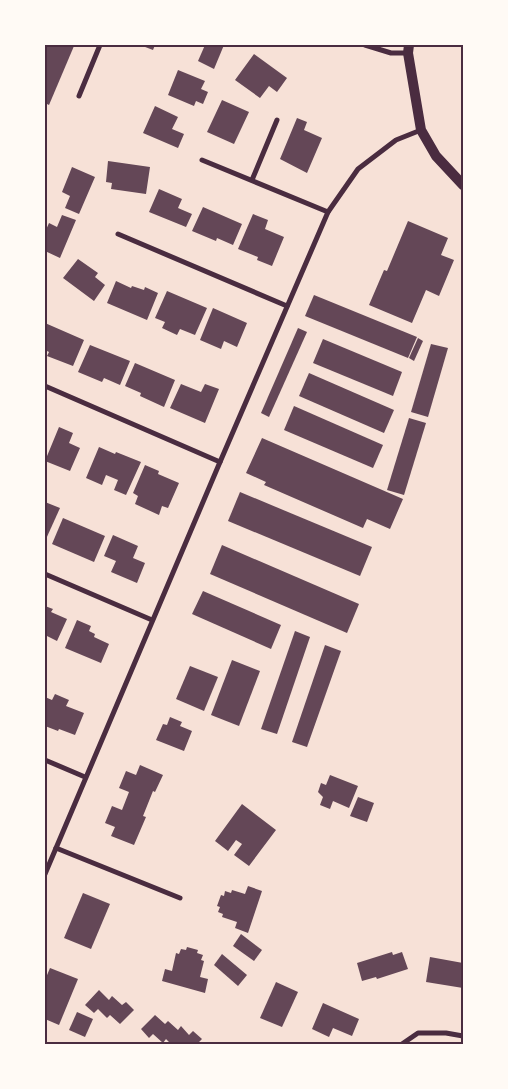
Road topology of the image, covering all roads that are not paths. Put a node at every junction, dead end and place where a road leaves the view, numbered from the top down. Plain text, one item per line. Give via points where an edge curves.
1 (100, 45) edge
2 (365, 45) edge
3 (408, 49) edge
4 (79, 96) dead end
5 (277, 120) dead end
6 (422, 130) junction
7 (202, 160) dead end
8 (252, 180) junction
9 (463, 185) edge
10 (328, 212) junction
11 (118, 234) dead end
12 (286, 306) junction
13 (45, 386) edge
14 (220, 462) junction
15 (45, 574) edge
16 (152, 620) junction
17 (45, 760) edge
18 (85, 778) junction
19 (56, 848) junction
20 (45, 874) edge
21 (180, 898) dead end
22 (463, 1036) edge
23 (402, 1044) edge

1 - 4 street
2 - 3 street via 391,53
3 - 6 main road
5 - 8 street
6 - 9 main road via 436,156
6 - 10 street via 396,140 358,169
7 - 8 street
8 - 10 street
10 - 12 street
11 - 12 street
12 - 14 street
13 - 14 street
14 - 16 street
15 - 16 street
16 - 18 street
17 - 18 street
18 - 19 street
19 - 20 street
19 - 21 street
22 - 23 street via 446,1032 418,1033

